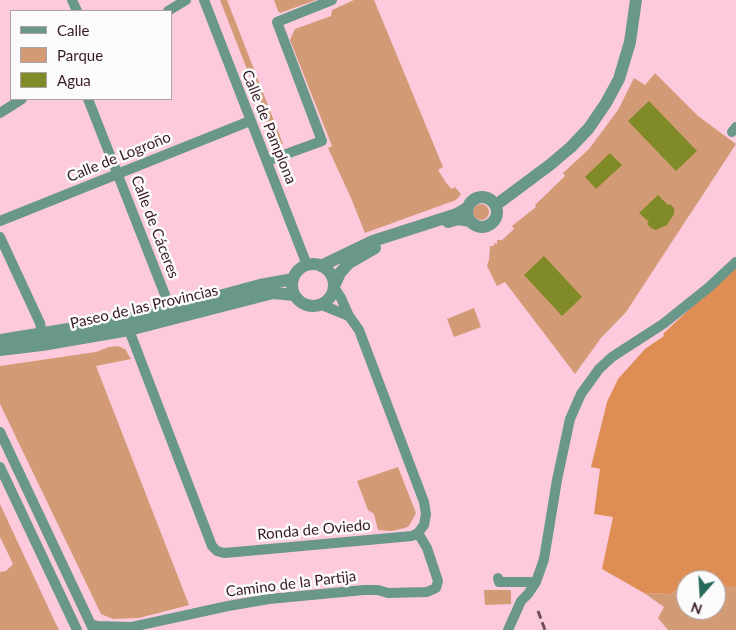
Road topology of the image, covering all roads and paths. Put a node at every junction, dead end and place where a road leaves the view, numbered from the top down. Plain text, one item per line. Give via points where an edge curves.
1 (186, 0) edge
2 (204, 0) edge
3 (332, 0) edge
4 (636, 0) edge
5 (170, 10) edge
6 (20, 100) edge
7 (88, 100) edge
8 (0, 112) edge
9 (250, 121) junction
10 (267, 161) junction
11 (118, 174) junction
12 (496, 205) junction
13 (467, 208) junction
14 (0, 221) edge
15 (470, 221) junction
16 (0, 237) edge
17 (736, 262) edge
18 (307, 265) junction
19 (321, 266) junction
20 (293, 280) junction
21 (334, 286) junction
22 (294, 295) junction
23 (322, 305) junction
24 (171, 310) junction
25 (349, 316) junction
26 (129, 330) junction
27 (42, 333) junction
28 (0, 340) edge
29 (0, 350) edge
30 (0, 432) edge
31 (0, 467) edge
32 (418, 533) junction
33 (498, 578) dead end
34 (536, 582) junction
35 (92, 627) edge
36 (77, 630) edge
37 (508, 630) edge

1 - 5 street
2 - 9 street, Calle de Pamplona
3 - 10 street via 277,22 322,141
4 - 12 street via 630,42 619,79 589,128 551,164
6 - 8 street
7 - 11 street, Calle de Cáceres
9 - 10 street, Calle de Pamplona
9 - 11 street, Calle de Logroño
10 - 18 street, Calle de Pamplona
11 - 14 street, Calle de Logroño
11 - 24 street, Calle de Cáceres
12 - 13 street via 484,197 477,197
12 - 15 street via 496,218 492,223 481,227
13 - 15 street
13 - 19 street via 373,241
15 - 21 street via 435,225 375,248 349,263
16 - 27 street
17 - 34 street via 663,324 612,357 599,369 582,394 570,419 544,559
18 - 19 street
18 - 20 street via 296,273
19 - 21 street via 332,276
20 - 22 street
20 - 24 street, Paseo de las Provincias via 260,285
21 - 23 street via 333,294
21 - 25 street
22 - 23 street via 306,305
22 - 26 street, Paseo de las Provincias via 273,293
23 - 25 street
24 - 27 street, Paseo de las Provincias via 114,323
25 - 32 street via 359,330 424,502 424,525
26 - 29 street, Paseo de las Provincias
26 - 32 street, Ronda de Oviedo via 212,546 217,551 383,539
27 - 28 street, Paseo de las Provincias
30 - 35 street
31 - 36 street
32 - 35 street, Camino de la Partija via 427,548 438,581 436,588 427,592 371,590 269,599 132,627
33 - 34 street via 500,582
34 - 37 street via 521,602

